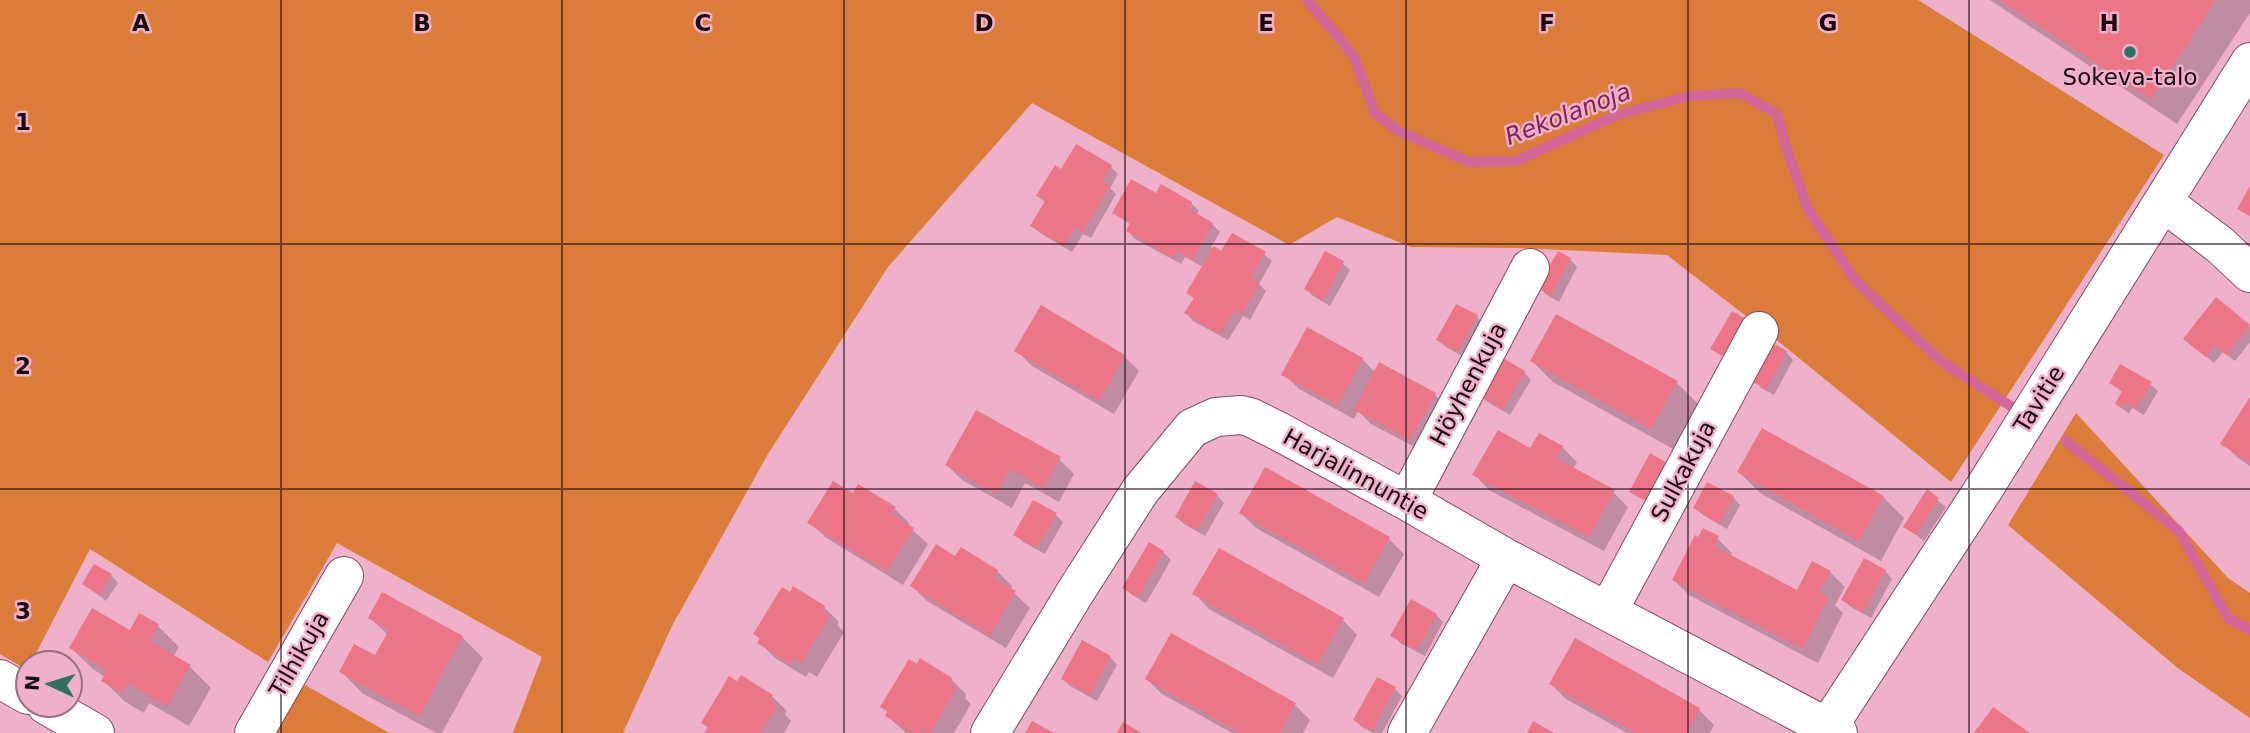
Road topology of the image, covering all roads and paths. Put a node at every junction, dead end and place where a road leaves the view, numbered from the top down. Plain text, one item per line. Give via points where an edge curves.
1 (2250, 62) edge
2 (2163, 202) junction
3 (1530, 268) dead end
4 (2250, 273) edge
5 (1759, 331) dead end
6 (1407, 501) junction
7 (1506, 558) junction
8 (344, 576) dead end
9 (1608, 611) junction
10 (70, 719) edge
11 (1830, 731) edge
12 (95, 733) edge
13 (254, 733) edge
14 (990, 733) edge
15 (1407, 733) edge

1 - 2 street, Tavitie
2 - 4 street
2 - 11 street, Tavitie
3 - 6 street, Höyhenkuja
5 - 9 street, Sulkakuja
6 - 7 street, Harjalinnuntie
6 - 14 street, Harjalinnuntie via 1250,417 1216,416 1192,428 1138,494
7 - 9 street, Harjalinnuntie
7 - 15 street
8 - 13 street, Tilhikuja
9 - 11 street, Harjalinnuntie
10 - 12 street

